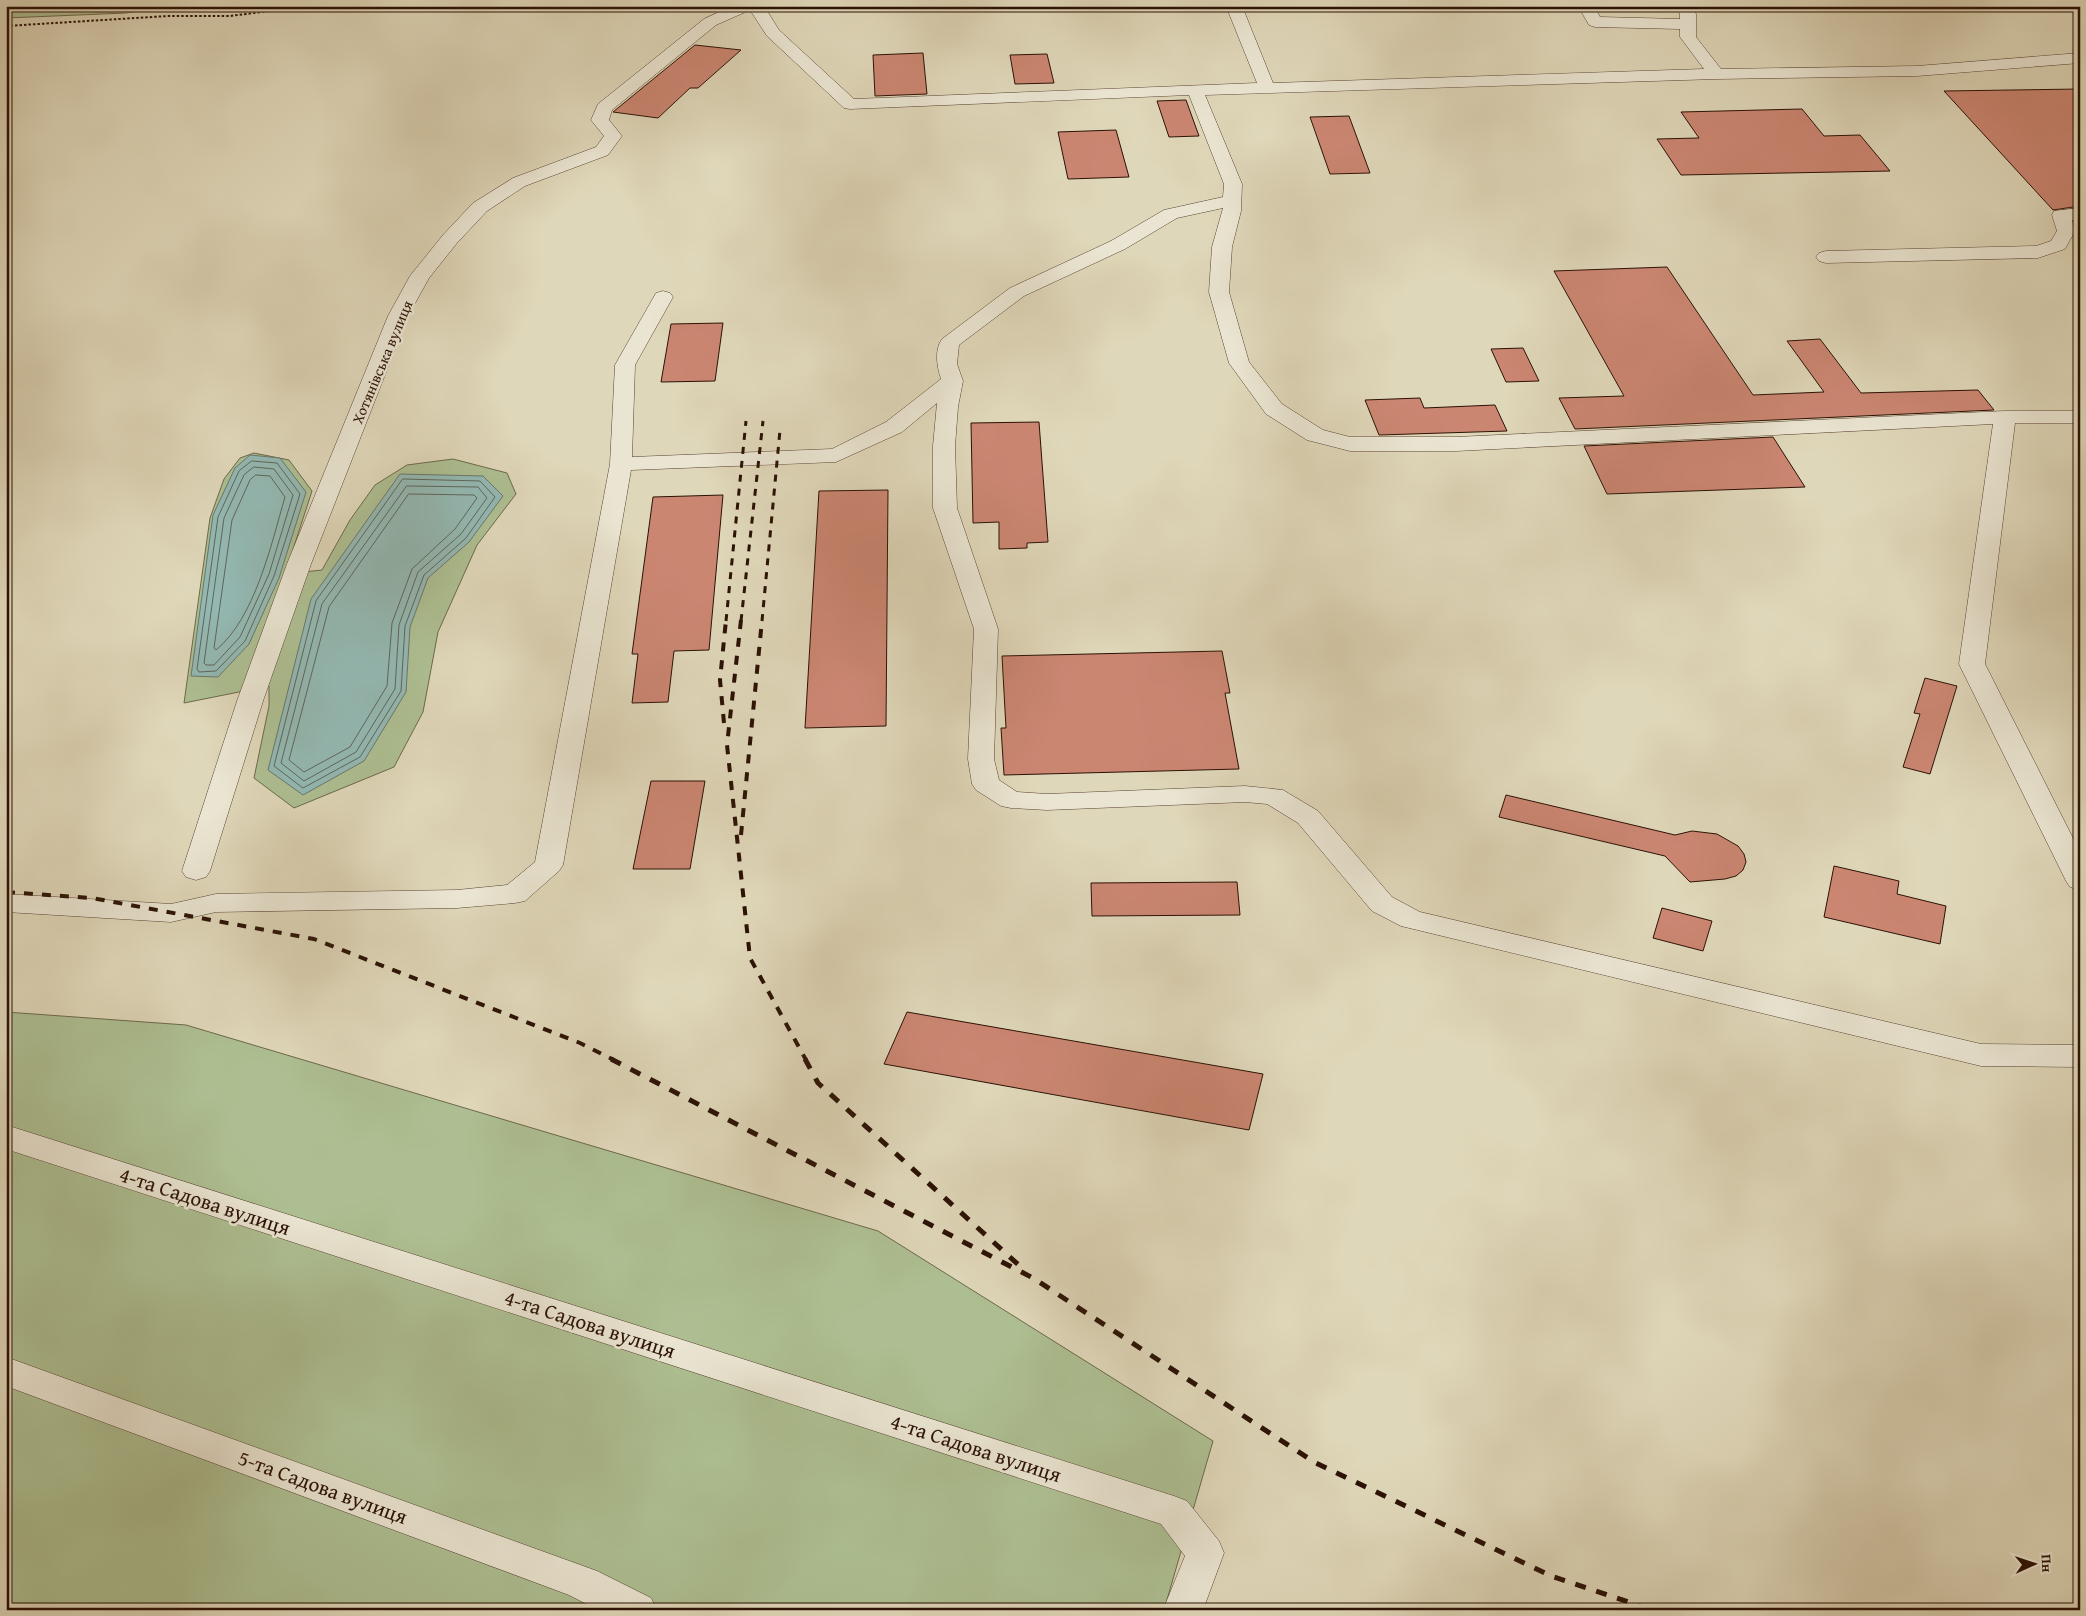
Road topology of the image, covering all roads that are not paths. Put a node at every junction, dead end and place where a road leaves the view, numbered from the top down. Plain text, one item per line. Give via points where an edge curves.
1 (745, 6) edge
2 (756, 6) edge
3 (1234, 6) edge
4 (1586, 6) edge
5 (1683, 6) edge
6 (1687, 24) junction
7 (2080, 58) edge
8 (1716, 74) junction
9 (1267, 88) junction
10 (1195, 90) junction
11 (1232, 201) junction
12 (2080, 214) edge
13 (1826, 257) dead end
14 (663, 297) dead end
15 (952, 381) junction
16 (2080, 416) edge
17 (2006, 418) junction
18 (621, 464) junction
19 (196, 871) dead end
20 (2079, 878) edge
21 (6, 903) edge
22 (2080, 1056) edge
23 (6, 1137) edge
24 (6, 1371) edge
25 (637, 1610) edge
26 (1183, 1610) edge

1 - 19 street, Хотянівська вулиця via 710,22 604,108 600,120 613,136 602,151 519,182 480,207 420,276 398,316 299,564 250,701
2 - 10 street via 773,33 850,104
3 - 9 street
4 - 6 street via 1595,22
5 - 6 street via 1688,14
6 - 8 street via 1688,37
7 - 8 street via 1916,71
8 - 9 street
9 - 10 street
10 - 11 street via 1233,184
11 - 15 street via 1171,214 1118,245 1017,292 949,343 947,364
11 - 17 street via 1222,247 1219,292 1239,363 1274,408 1315,435 1350,444 1456,444
12 - 13 street via 2061,215 2066,231 2058,245 2038,252
14 - 18 street via 625,365
15 - 18 street via 894,427 836,455
15 - 22 street via 944,446 945,508 986,628 981,760 986,784 1011,800 1047,802 1245,794 1273,796 1308,817 1382,904 1411,919 1981,1055
16 - 17 street
17 - 20 street via 1972,664
18 - 21 street via 549,865 515,894 457,899 216,903 171,913
23 - 26 street, 4-та Садова вулиця via 1174,1512 1205,1553
24 - 25 street, 5-та Садова вулиця via 583,1583

